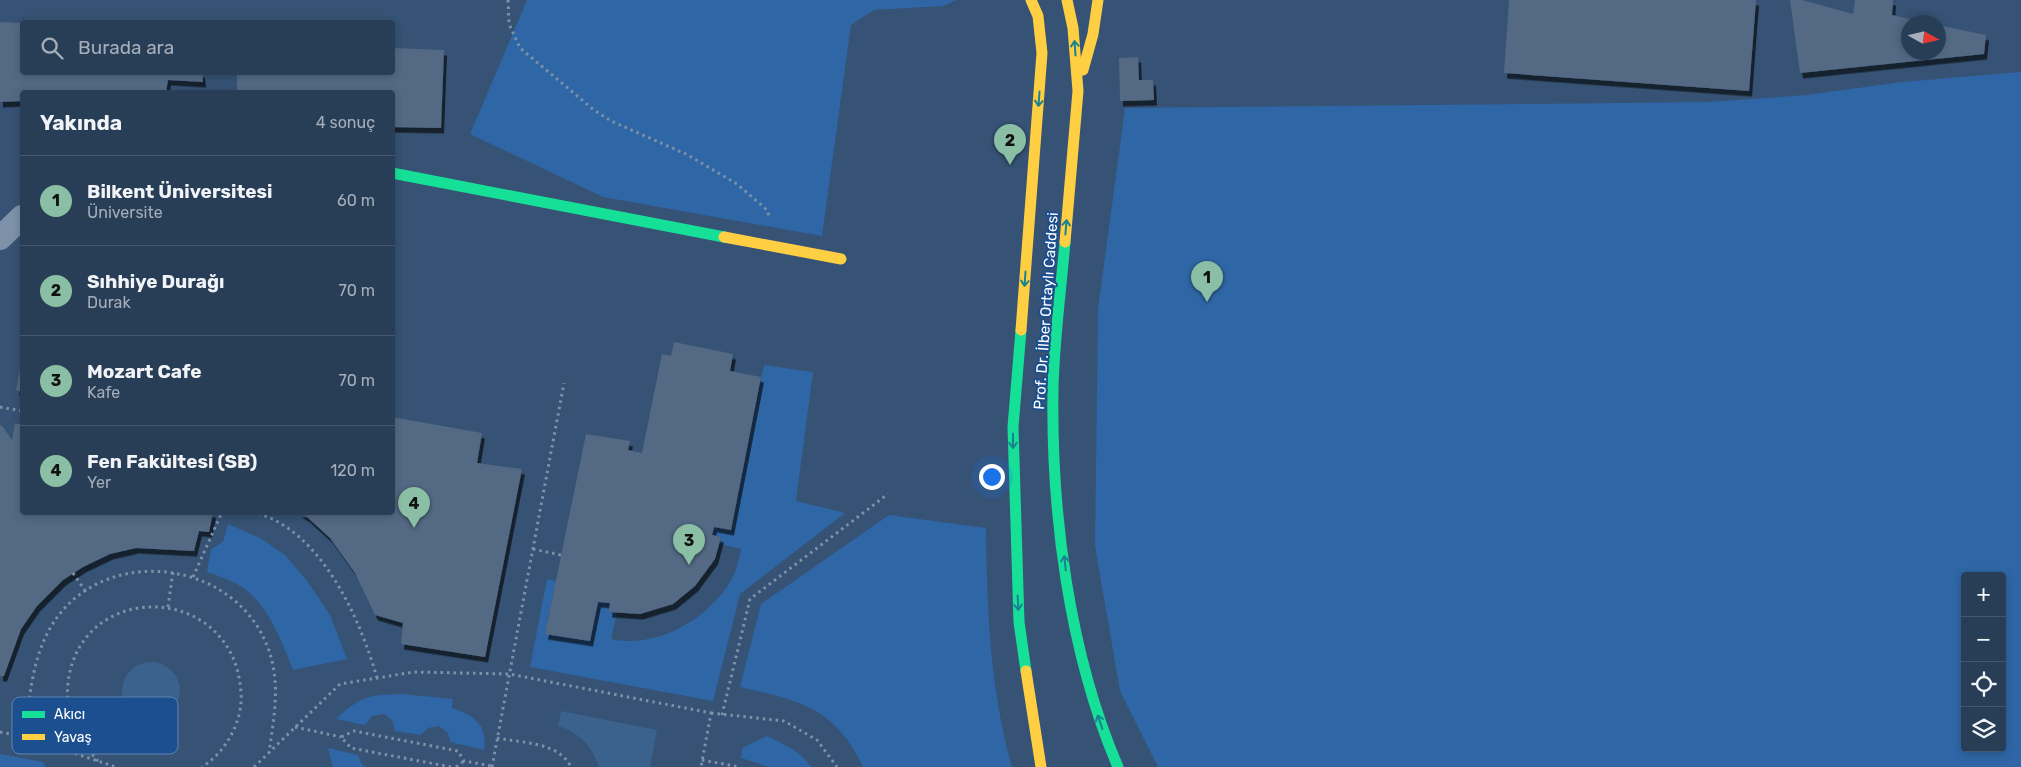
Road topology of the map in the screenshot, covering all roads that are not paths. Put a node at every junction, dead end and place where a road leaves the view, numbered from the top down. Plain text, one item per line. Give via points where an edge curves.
1 (1031, 0) edge
2 (1067, 0) edge
3 (1098, 0) edge
4 (1078, 91) junction
5 (395, 174) edge
6 (20, 219) edge
7 (0, 238) edge
8 (841, 259) dead end
9 (1041, 767) edge
10 (1118, 767) edge

1 -> 9 street, Prof. Dr. İlber Ortaylı Caddesi via 1038,16 1042,53 1013,427 1013,471 1019,622
4 -> 2 street, Prof. Dr. İlber Ortaylı Caddesi via 1073,28
3 - 4 street
10 -> 4 street, Prof. Dr. İlber Ortaylı Caddesi via 1100,725 1080,657 1067,584 1055,475 1053,388
5 - 8 street
6 - 7 street

